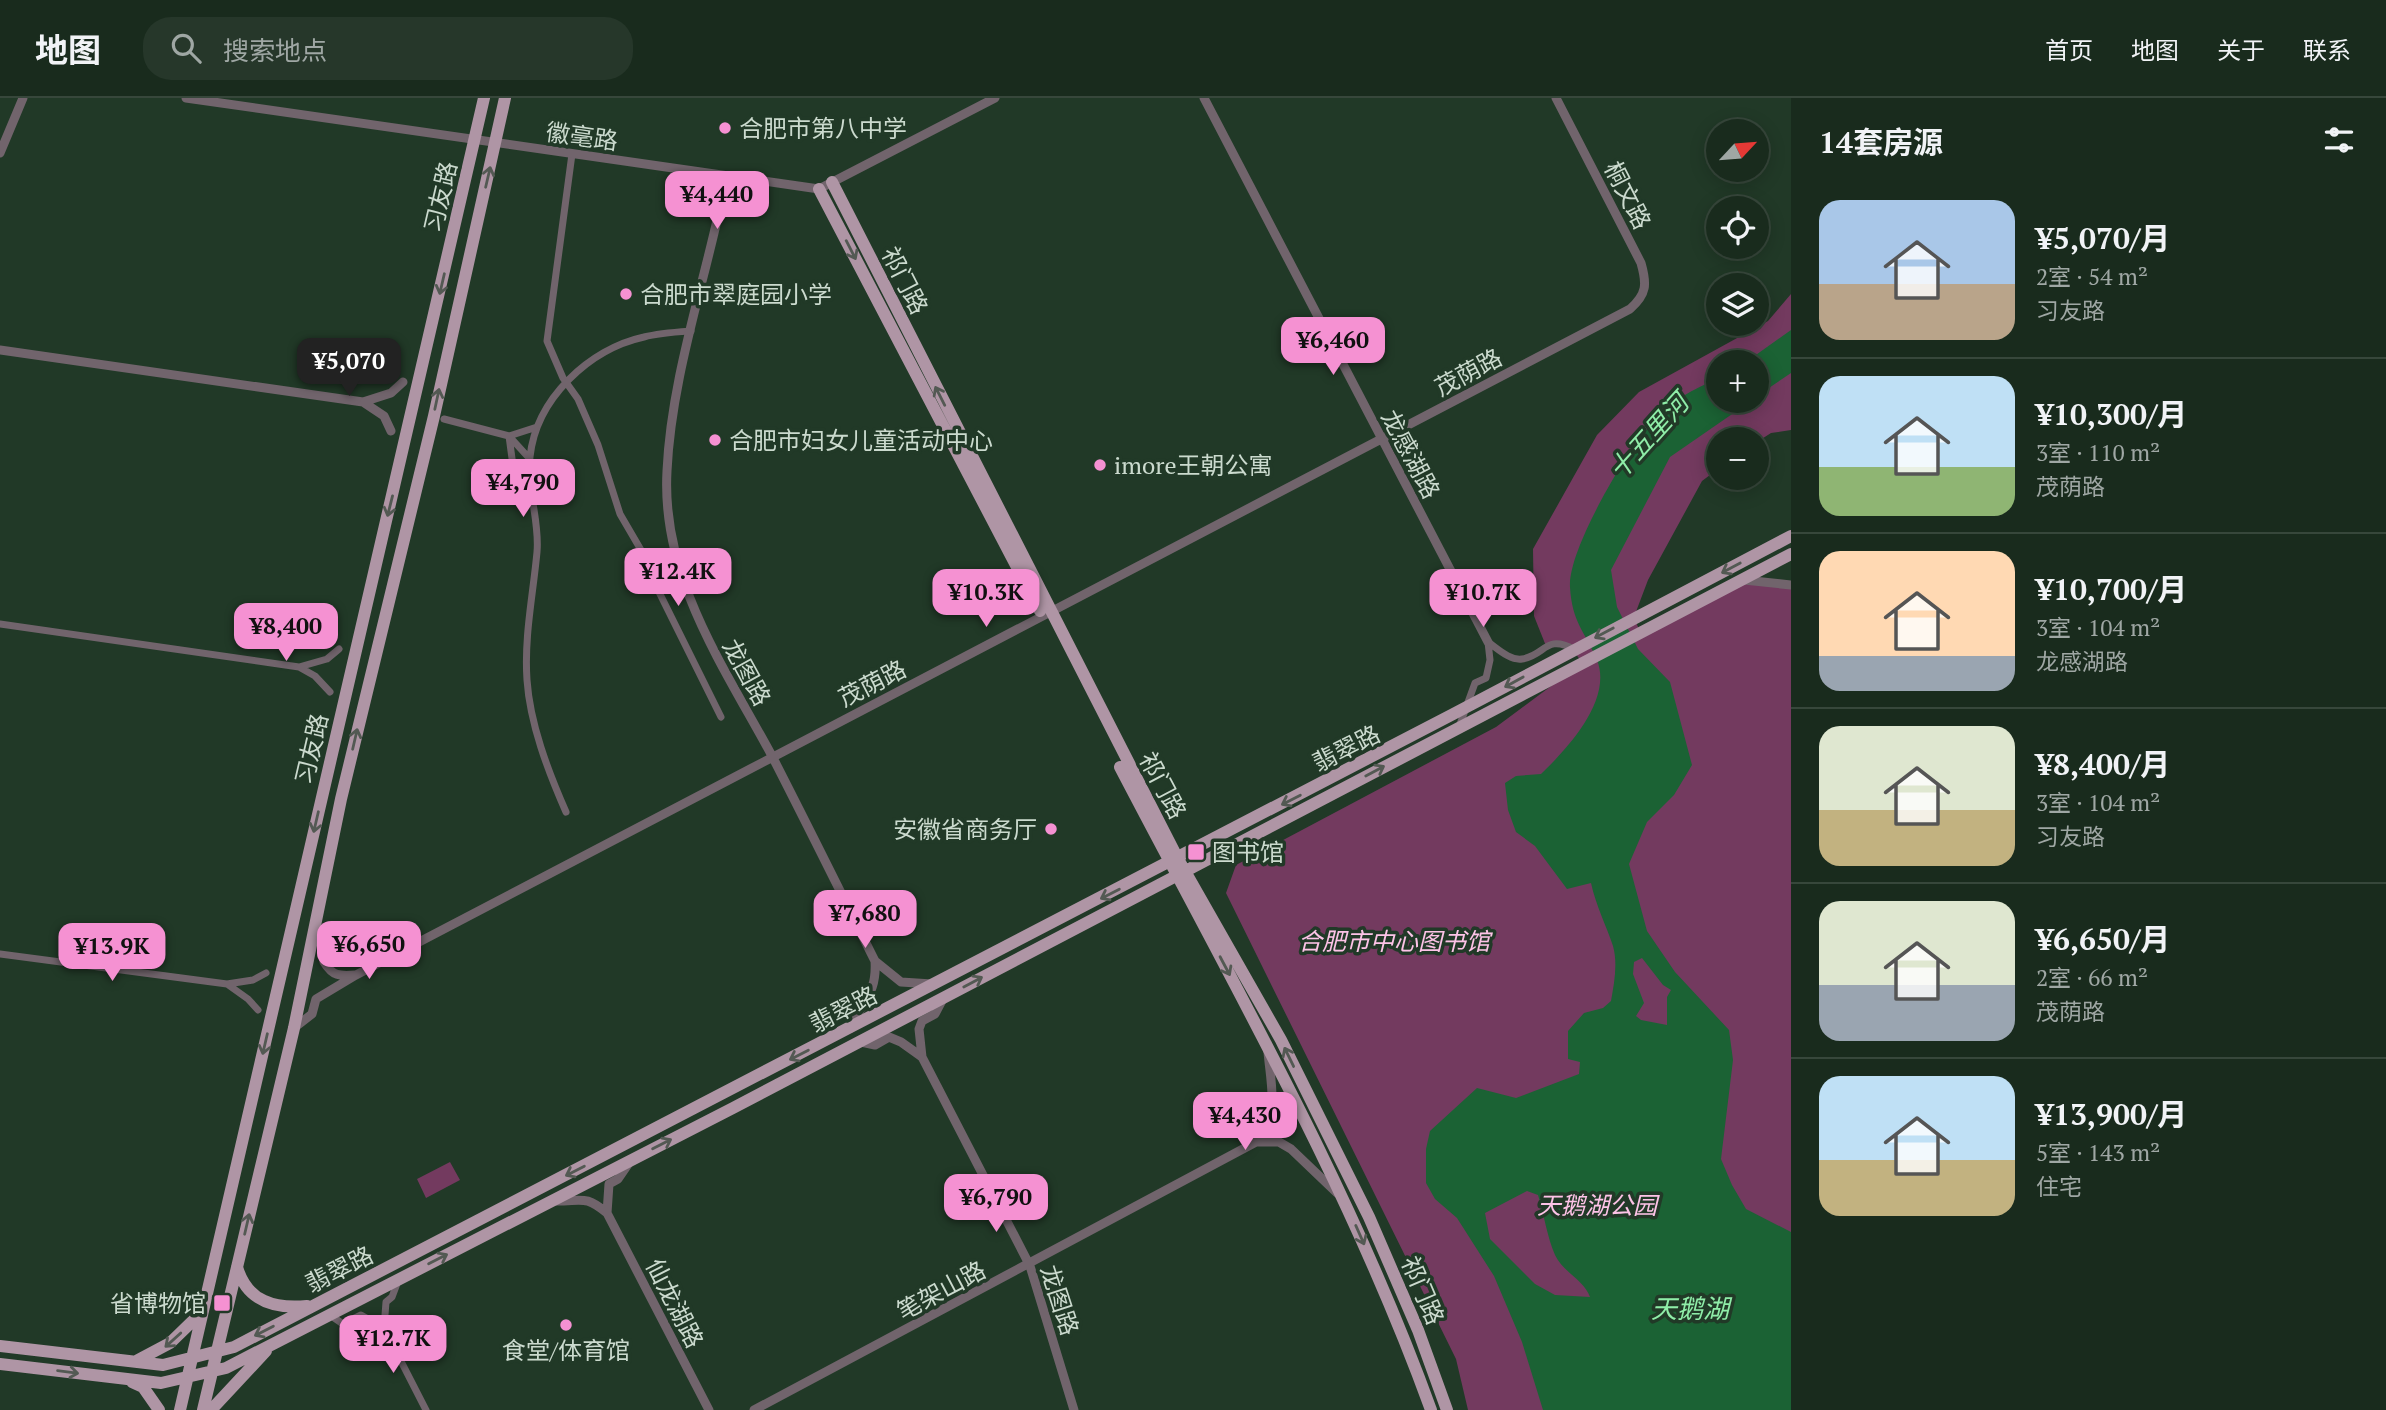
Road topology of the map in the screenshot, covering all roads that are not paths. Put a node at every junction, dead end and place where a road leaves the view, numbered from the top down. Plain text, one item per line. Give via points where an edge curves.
1 (23, 98) edge
2 (186, 98) edge
3 (484, 98) edge
4 (505, 98) edge
5 (995, 98) edge
6 (1204, 98) edge
7 (1556, 98) edge
8 (474, 138) junction
9 (496, 143) junction
10 (0, 153) edge
11 (572, 154) junction
12 (683, 170) junction
13 (767, 180) junction
14 (832, 182) junction
15 (819, 189) junction
16 (718, 216) junction
17 (1630, 309) joint
18 (691, 331) junction
19 (0, 350) edge
20 (402, 382) dead end
21 (568, 382) junction
22 (363, 402) junction
23 (444, 419) dead end
24 (537, 426) junction
25 (391, 431) dead end
26 (509, 436) junction
27 (1382, 439) junction
28 (529, 458) junction
29 (532, 484) junction
30 (1791, 536) edge
31 (1791, 554) edge
32 (1742, 579) junction
33 (1791, 585) edge
34 (1046, 615) junction
35 (0, 624) edge
36 (1488, 642) junction
37 (339, 649) dead end
38 (1574, 649) junction
39 (299, 667) junction
40 (330, 692) dead end
41 (1464, 710) junction
42 (721, 717) dead end
43 (1459, 727) junction
44 (772, 757) junction
45 (566, 812) dead end
46 (1177, 867) junction
47 (317, 926) junction
48 (0, 954) edge
49 (875, 961) junction
50 (266, 973) dead end
51 (356, 975) junction
52 (227, 984) junction
53 (937, 984) junction
54 (944, 997) junction
55 (258, 1010) dead end
56 (294, 1028) junction
57 (851, 1028) junction
58 (859, 1041) junction
59 (1268, 1047) junction
60 (922, 1057) junction
61 (1256, 1142) junction
62 (631, 1160) junction
63 (1343, 1198) junction
64 (551, 1201) junction
65 (607, 1213) junction
66 (1030, 1266) junction
67 (237, 1267) junction
68 (399, 1279) junction
69 (315, 1305) junction
70 (206, 1308) junction
71 (329, 1315) junction
72 (384, 1328) junction
73 (275, 1343) junction
74 (0, 1346) edge
75 (216, 1351) junction
76 (195, 1357) junction
77 (133, 1361) junction
78 (0, 1364) edge
79 (212, 1371) junction
80 (190, 1376) junction
81 (122, 1378) junction
82 (159, 1410) edge
83 (180, 1410) edge
84 (203, 1410) edge
85 (211, 1410) edge
86 (426, 1410) edge
87 (709, 1410) edge
88 (754, 1410) edge
89 (1074, 1410) edge
90 (1431, 1410) edge
91 (1447, 1410) edge

1 - 10 street
2 - 8 street, 徽毫路
3 - 8 main road, 习友路
4 - 9 main road, 习友路
5 - 14 street
6 - 27 street, 龙感湖路
7 - 17 street, 桐文路 via 1641,263 1647,284
8 - 9 street, 徽毫路
8 -> 70 main road, 习友路
9 - 11 street, 徽毫路
47 -> 9 main road, 习友路 via 341,799
11 - 12 street, 徽毫路
11 - 21 street via 560,258 547,319 552,358
12 - 13 street, 徽毫路
12 - 16 street via 709,194
13 - 15 street, 徽毫路
13 - 16 street via 735,195
14 - 15 street
34 -> 14 main road, 祁门路
15 -> 34 main road, 祁门路
16 - 18 street, 龙图路
17 - 27 street, 茂荫路
18 - 21 street via 623,344 600,354
18 - 44 street, 龙图路 via 667,473 670,525 698,623
19 - 22 street
20 - 22 street via 390,393
21 - 24 street via 548,403
21 - 42 street via 598,445 620,514
22 - 25 street via 384,416
23 - 26 street
24 - 26 street
24 - 28 street
26 - 28 street
26 - 29 street via 513,466
27 - 34 street, 茂荫路
27 - 36 street, 龙感湖路
28 - 29 street
29 - 45 street via 537,551 527,681 550,776
30 -> 38 main road, 翡翠路
31 - 32 main road, 翡翠路
32 - 33 street
32 - 43 main road, 翡翠路
34 - 44 street, 茂荫路
34 - 46 main road, 祁门路
35 - 39 street
36 - 38 street via 1508,656 1522,659 1551,644
36 - 41 street via 1486,678 1475,683
37 - 39 street via 327,659
38 -> 41 main road, 翡翠路
39 - 40 street
41 - 43 street
41 -> 46 main road, 翡翠路
46 -> 43 main road, 翡翠路
44 - 49 street, 龙图路
44 - 51 street, 茂荫路
46 -> 53 main road, 翡翠路
54 -> 46 main road, 翡翠路
46 -> 59 main road, 祁门路
91 -> 46 main road, 祁门路 via 1418,1330 1364,1208 1281,1041
47 - 51 street via 328,946 324,962 331,973
47 - 56 main road, 习友路
48 - 52 street
49 - 53 street via 901,982
49 - 57 street via 870,998
50 - 52 street
51 - 56 street, 茂荫路 via 316,999 312,1014
52 - 55 street
53 - 57 main road, 翡翠路
54 - 58 main road, 翡翠路
54 - 60 street via 935,1014 922,1021
67 -> 56 main road, 习友路
57 -> 69 main road, 翡翠路
58 - 60 street via 874,1045 890,1037
62 -> 58 main road, 翡翠路
59 - 61 street via 1272,1110 1270,1124
59 - 63 main road, 祁门路
60 - 66 street, 龙图路
61 - 63 street via 1279,1142 1291,1149
61 - 66 street, 笔架山路
62 - 64 main road, 翡翠路
62 - 65 street via 610,1184
63 -> 90 main road, 祁门路
64 - 65 street via 582,1197
68 -> 64 main road, 翡翠路
65 - 87 street, 仙龙湖路
66 - 88 street, 笔架山路
66 - 89 street, 龙图路
67 - 69 main road via 246,1287 262,1303 282,1308
67 - 75 main road, 习友路
68 - 71 main road, 翡翠路
68 - 72 street via 386,1302
69 -> 75 main road, 翡翠路 via 234,1347
70 - 76 main road, 习友路
70 -> 77 main road via 158,1352
71 - 72 street via 343,1324 361,1315
71 - 73 main road, 翡翠路
72 - 86 street
73 - 79 main road, 翡翠路
73 - 85 main road
74 - 77 main road, 翡翠路
75 - 76 main road, 翡翠路
75 - 79 main road, 习友路
76 - 77 main road, 翡翠路 via 163,1365
76 - 80 main road, 习友路
78 -> 81 main road, 翡翠路
79 - 80 main road, 翡翠路
79 - 84 main road, 习友路
80 - 81 main road, 翡翠路 via 161,1383
80 - 83 main road, 习友路
81 - 82 main road via 143,1387

